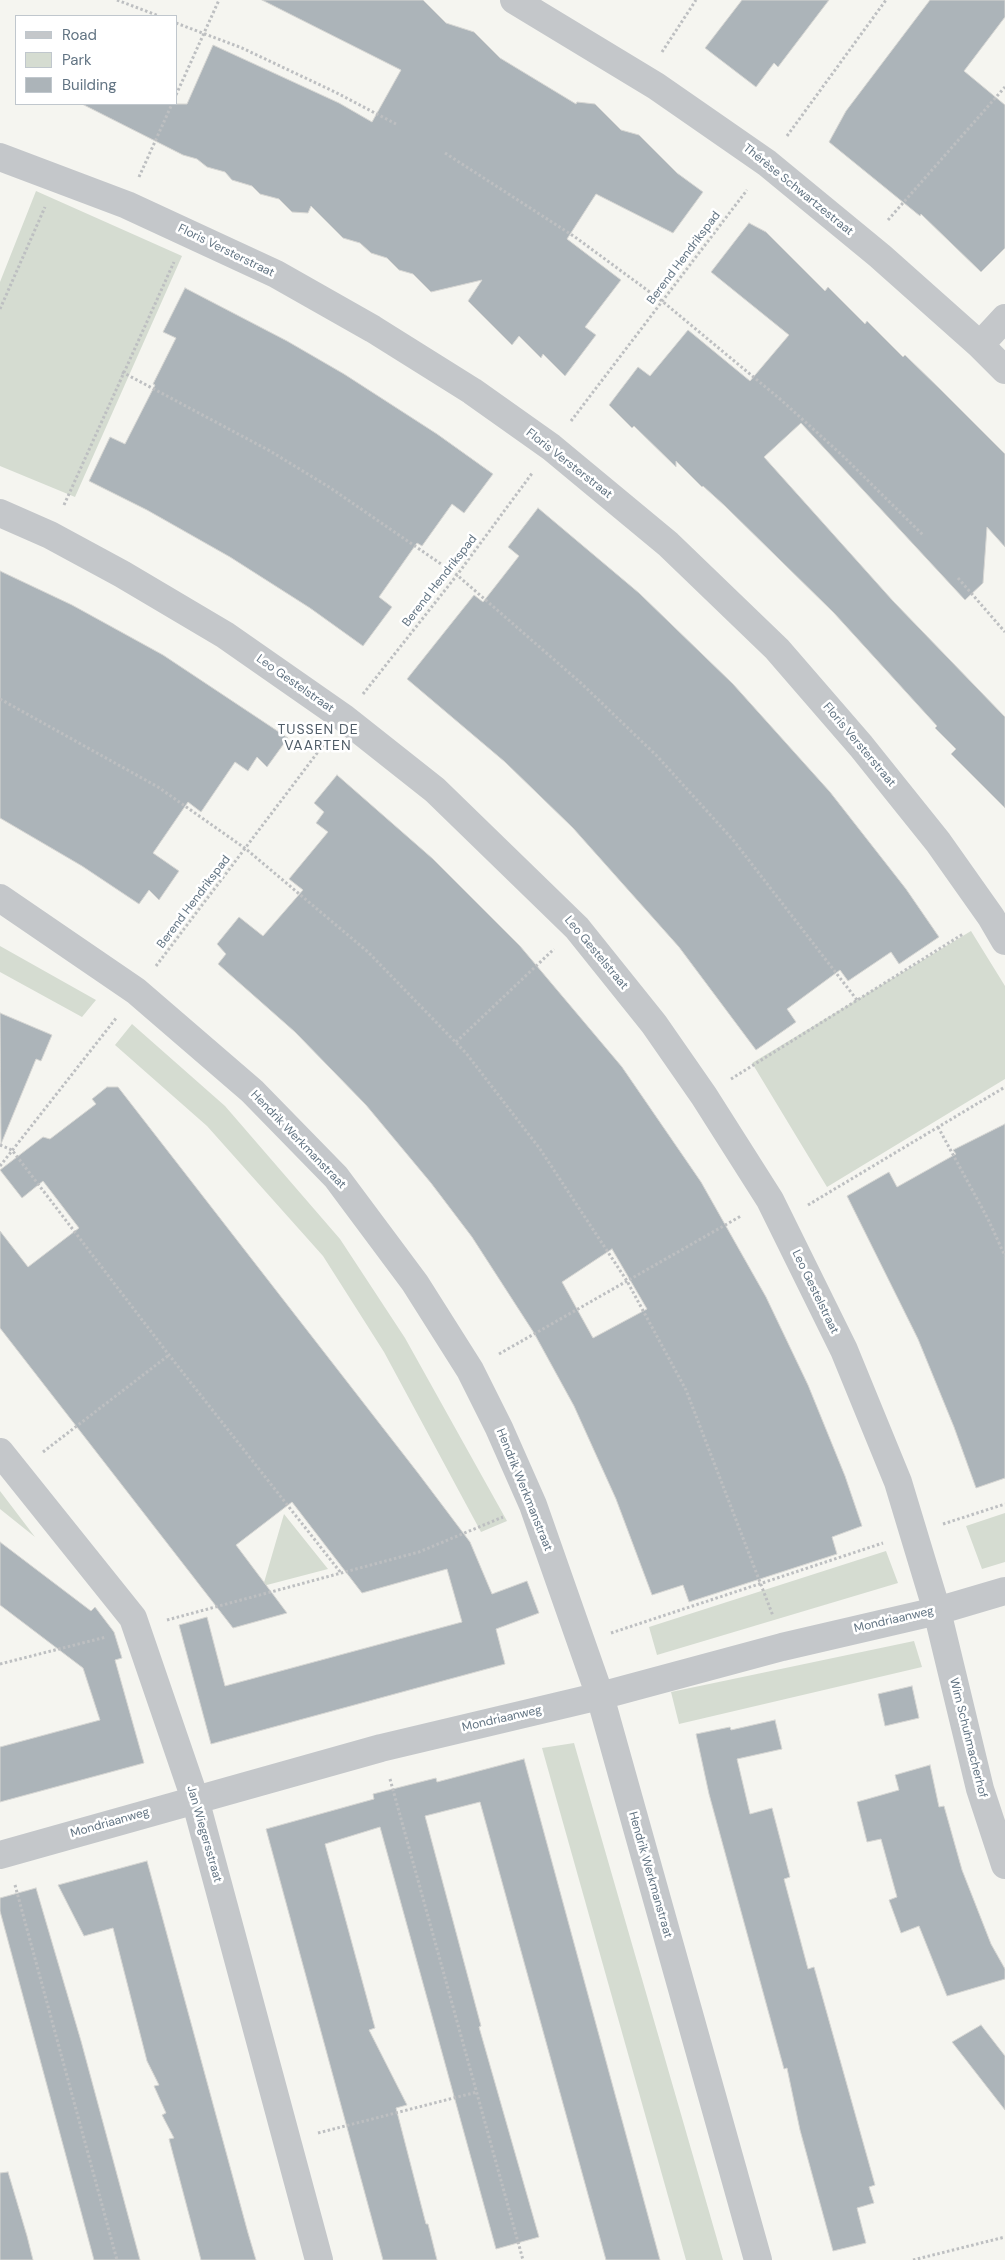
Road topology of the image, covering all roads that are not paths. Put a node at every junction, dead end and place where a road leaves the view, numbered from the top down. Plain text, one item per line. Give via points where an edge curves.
1 (523, 2) edge
2 (0, 157) edge
3 (1005, 318) edge
4 (980, 345) junction
5 (1005, 370) edge
6 (0, 513) edge
7 (0, 898) edge
8 (1005, 941) edge
9 (0, 1452) edge
10 (1005, 1591) edge
11 (936, 1611) junction
12 (600, 1696) junction
13 (196, 1799) junction
14 (3, 1854) edge
15 (1005, 1865) edge
16 (319, 2260) edge
17 (758, 2260) edge

1 - 4 street, Thérèse Schwartzestraat via 645,79 768,163
2 - 8 street, Floris Versterstraat via 127,204 276,274 472,391 551,447 668,544 777,649 938,842
3 - 4 street
4 - 5 street, Thérèse Schwartzestraat
6 - 11 street, Leo Gestelstraat via 50,535 122,574 225,635 344,718 435,790 576,928 654,1024 704,1096 775,1210 844,1350 898,1482
7 - 12 street, Hendrik Werkmanstraat via 136,991 252,1091 336,1177 414,1283 470,1370 533,1505
9 - 13 street, Jan Wiegersstraat via 133,1618
10 - 11 street, Mondriaanweg
11 - 12 street, Mondriaanweg via 782,1647
11 - 15 street, Wim Schuhmacherhof via 980,1789
12 - 13 street, Mondriaanweg via 381,1748
12 - 17 street, Hendrik Werkmanstraat
13 - 14 street, Mondriaanweg
13 - 16 street, Jan Wiegersstraat

